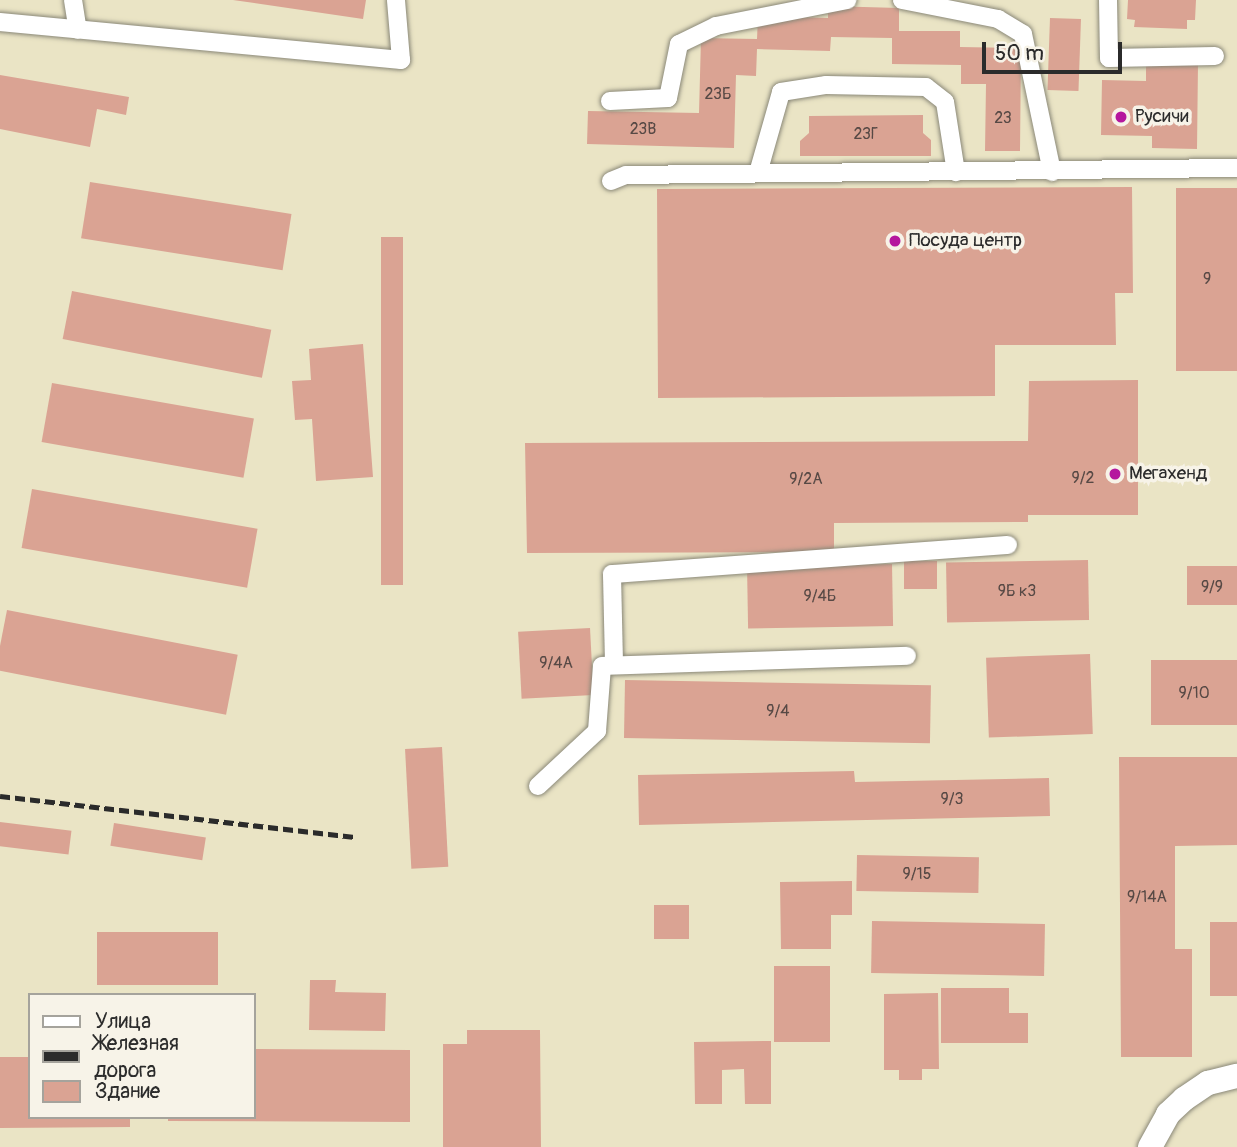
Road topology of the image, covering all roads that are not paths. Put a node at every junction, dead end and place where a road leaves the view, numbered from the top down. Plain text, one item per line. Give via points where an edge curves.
1 (73, 0) edge
2 (396, 0) edge
3 (847, 0) edge
4 (902, 0) edge
5 (1108, 0) edge
6 (0, 22) edge
7 (78, 30) junction
8 (1214, 56) dead end
9 (610, 101) dead end
10 (1237, 168) edge
11 (956, 172) junction
12 (1052, 172) junction
13 (758, 173) junction
14 (611, 181) dead end
15 (1007, 545) dead end
16 (907, 656) dead end
17 (614, 663) junction
18 (538, 786) dead end
19 (1237, 1076) edge
20 (1150, 1147) edge

1 - 7 street
2 - 7 street via 401,60
3 - 9 street via 716,26 679,44 668,98
4 - 12 street via 998,19 1023,34
5 - 8 street via 1108,58
6 - 7 street
10 - 12 street
11 - 12 street
11 - 13 street
11 - 13 street via 945,102 926,87 826,85 781,92 772,110
13 - 14 street via 626,175
15 - 17 street via 612,574
16 - 17 street
17 - 18 street via 602,666 597,731
19 - 20 main road via 1208,1083 1184,1098 1168,1114

